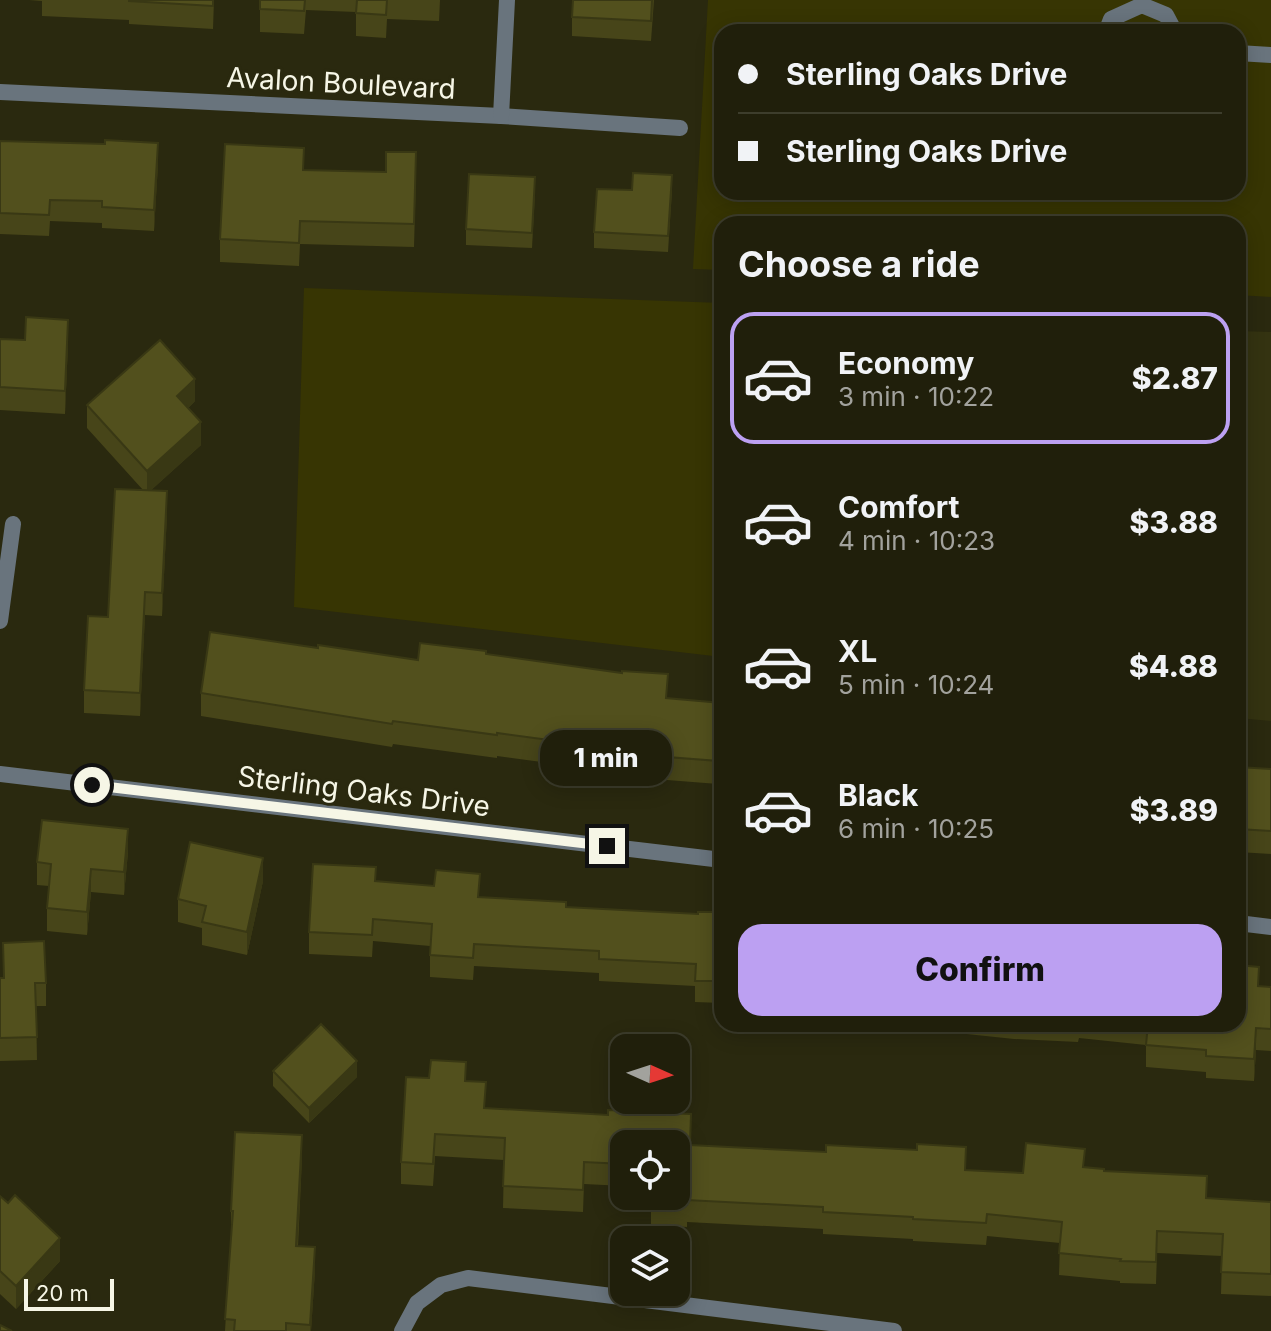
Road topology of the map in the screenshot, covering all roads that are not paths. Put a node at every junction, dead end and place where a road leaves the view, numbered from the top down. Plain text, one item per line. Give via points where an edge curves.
1 (507, 0) edge
2 (1109, 24) edge
3 (1171, 24) edge
4 (1246, 53) edge
5 (1271, 55) edge
6 (0, 92) edge
7 (501, 116) junction
8 (680, 128) dead end
9 (13, 524) dead end
10 (0, 621) edge
11 (0, 774) edge
12 (714, 859) edge
13 (1246, 924) edge
14 (1271, 927) edge
15 (870, 1330) edge
16 (402, 1331) edge
17 (894, 1331) edge

1 - 7 street
2 - 3 street via 1142,5 1166,15
4 - 5 street
6 - 7 street, Avalon Boulevard
7 - 8 street, Avalon Boulevard
9 - 10 street
11 - 12 street, Sterling Oaks Drive
13 - 14 street
15 - 16 street via 468,1278 441,1285 417,1303
15 - 17 street

